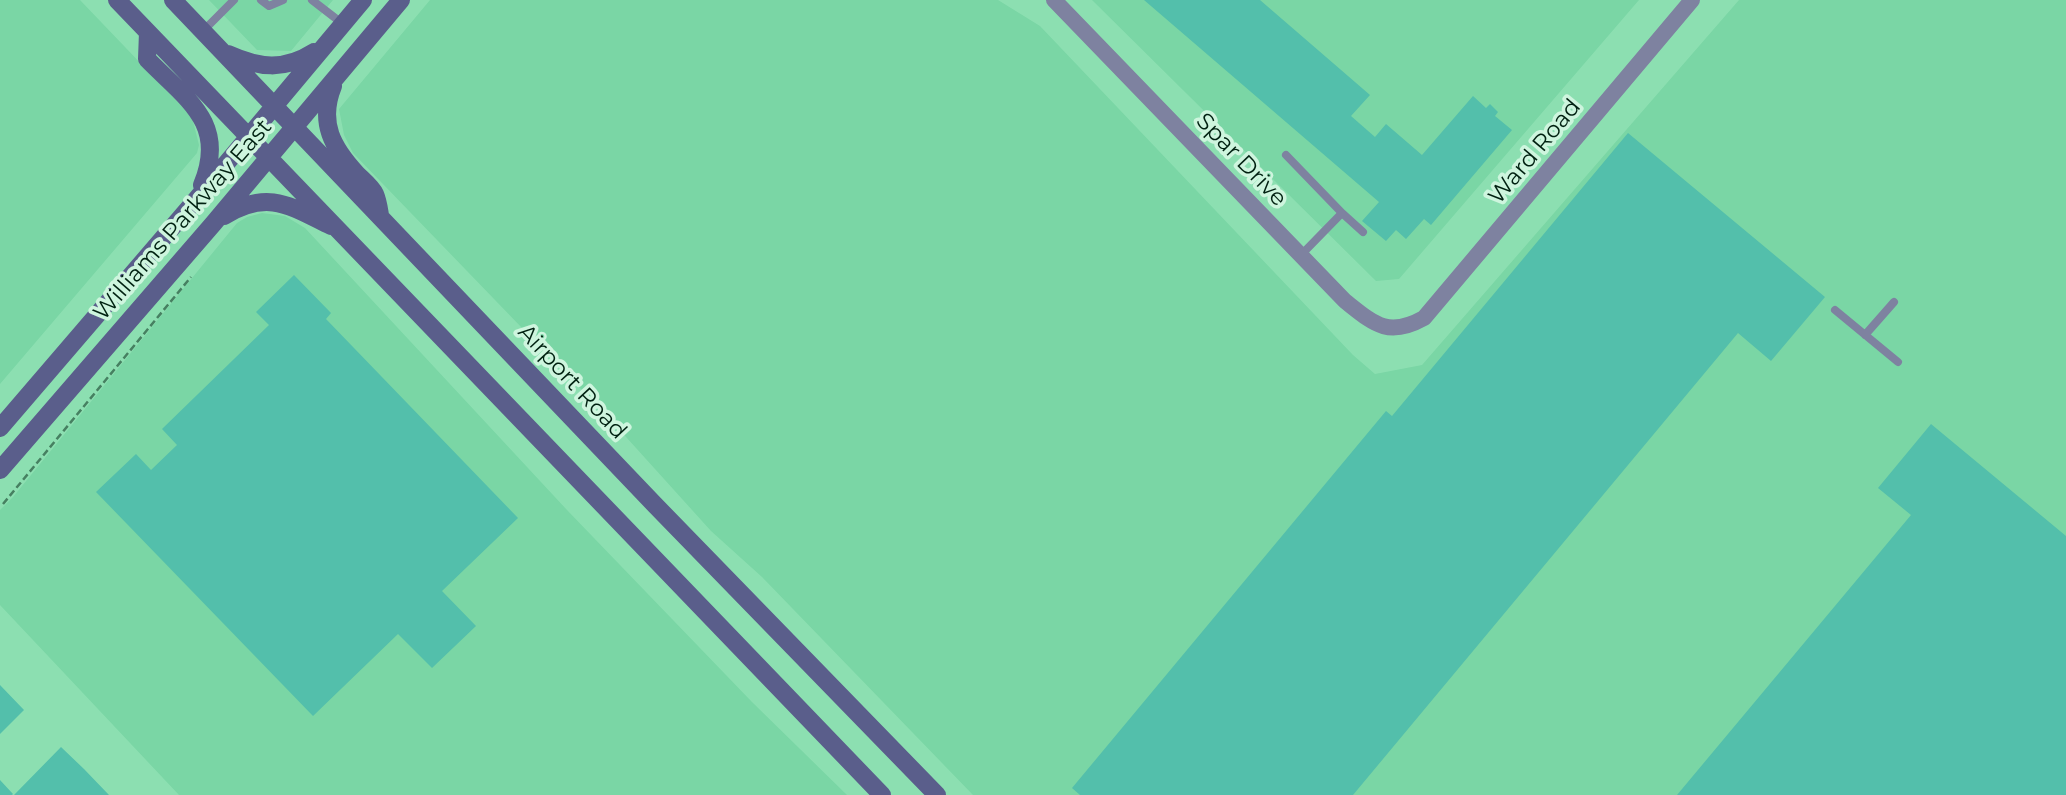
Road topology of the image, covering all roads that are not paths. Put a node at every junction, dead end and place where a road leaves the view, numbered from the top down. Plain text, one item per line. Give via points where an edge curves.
1 (117, 0) edge
2 (173, 0) edge
3 (234, 0) edge
4 (261, 0) edge
5 (283, 0) edge
6 (312, 0) edge
7 (363, 0) edge
8 (401, 0) edge
9 (1054, 0) edge
10 (1692, 0) edge
11 (343, 24) junction
12 (203, 31) junction
13 (148, 32) junction
14 (325, 44) junction
15 (221, 50) junction
16 (336, 78) junction
17 (274, 106) junction
18 (295, 127) junction
19 (249, 136) junction
20 (1286, 155) dead end
21 (270, 157) junction
22 (194, 202) junction
23 (1342, 213) junction
24 (380, 215) junction
25 (212, 224) junction
26 (341, 230) junction
27 (1363, 232) dead end
28 (1301, 255) junction
29 (1894, 302) dead end
30 (1835, 310) dead end
31 (1408, 327) joint
32 (1866, 335) junction
33 (1898, 362) dead end
34 (0, 428) edge
35 (0, 470) edge
36 (882, 795) edge
37 (937, 795) edge

1 - 13 main road
2 - 12 main road, Airport Road
3 - 12 lane
4 - 5 lane via 269,6
6 - 11 lane
7 - 11 main road, Williams Parkway East
8 - 16 main road, Williams Parkway East
9 - 28 street, Spar Drive
10 - 31 street, Ward Road via 1424,318
11 - 14 main road, Williams Parkway East
12 - 15 main road, Airport Road
13 - 19 main road
13 - 22 main road via 147,59 199,114 210,136 209,169
14 - 15 main road via 302,60 279,66 261,66
14 - 17 main road, Williams Parkway East
15 - 17 main road, Airport Road
16 - 18 main road, Williams Parkway East
16 - 24 main road via 327,117 332,142 375,192
17 - 18 main road, Airport Road
17 - 19 main road, Williams Parkway East
18 - 21 main road, Williams Parkway East
18 - 24 main road, Airport Road
19 - 21 main road
19 - 22 main road, Williams Parkway East
20 - 23 lane
21 - 25 main road, Williams Parkway East
21 - 26 main road
22 - 34 main road, Williams Parkway East
23 - 27 lane
23 - 28 lane
24 - 37 main road, Airport Road
25 - 26 main road via 262,201 285,205
25 - 35 main road, Williams Parkway East
26 - 36 main road
28 - 31 street, Spar Drive via 1372,322 1392,329
29 - 32 lane
30 - 32 lane
32 - 33 lane

